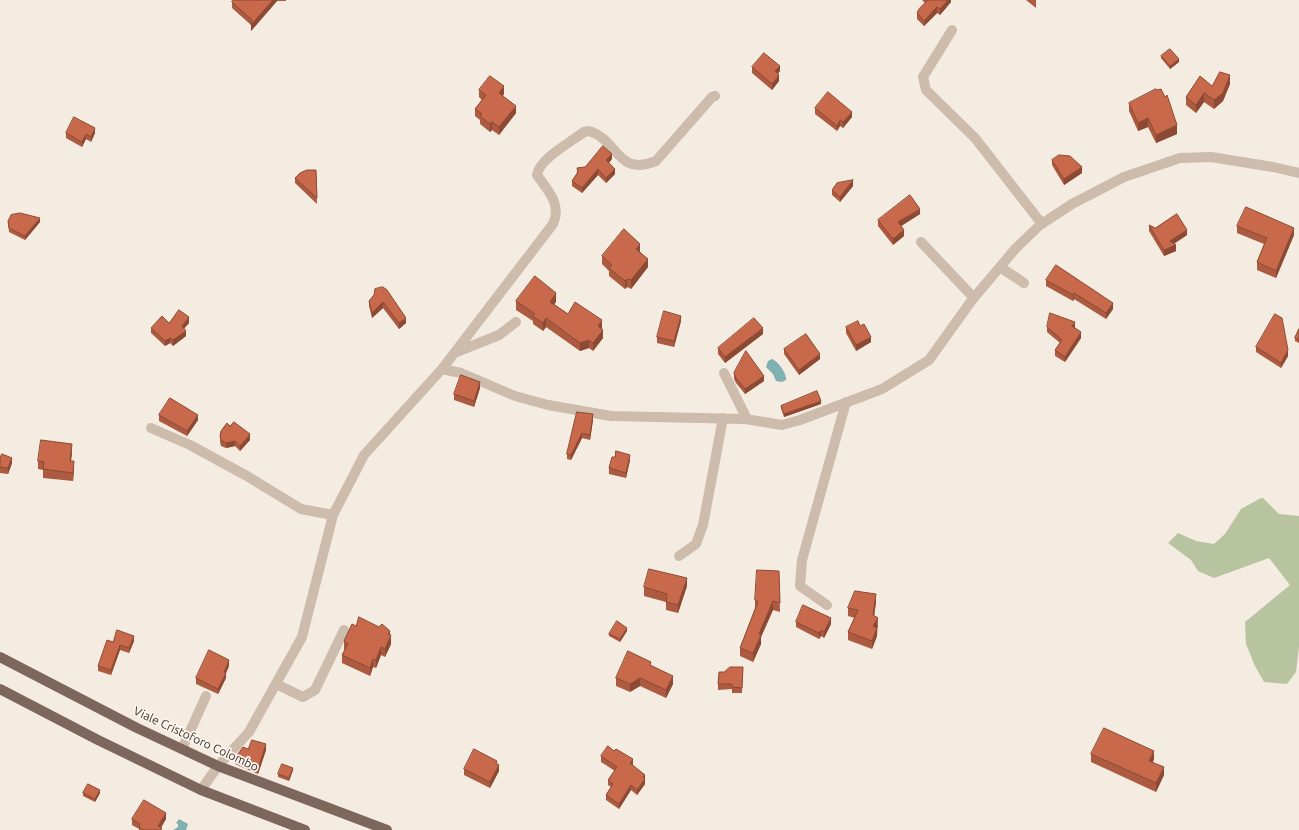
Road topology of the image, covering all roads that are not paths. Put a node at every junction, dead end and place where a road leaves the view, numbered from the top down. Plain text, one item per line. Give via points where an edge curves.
1 (952, 30) dead end
2 (715, 96) dead end
3 (1299, 173) edge
4 (1042, 224) junction
5 (921, 242) dead end
6 (1000, 267) junction
7 (1024, 283) dead end
8 (974, 298) junction
9 (516, 322) dead end
10 (453, 353) junction
11 (442, 369) junction
12 (724, 373) dead end
13 (846, 402) junction
14 (723, 418) junction
15 (747, 419) junction
16 (152, 428) dead end
17 (333, 515) junction
18 (678, 556) dead end
19 (827, 605) dead end
20 (344, 630) dead end
21 (0, 657) edge
22 (276, 684) junction
23 (0, 689) edge
24 (206, 696) dead end
25 (182, 749) junction
26 (218, 766) junction
27 (201, 790) junction
28 (305, 830) edge
29 (387, 830) edge

1 - 4 street via 924,77 926,90 974,138
2 - 10 street via 656,161 644,166 633,165 622,159 601,137 589,131 542,162 537,175 553,198 557,216
3 - 4 street via 1211,158 1180,158 1124,177 1072,204
4 - 6 street
5 - 8 street
6 - 7 street
6 - 8 street
8 - 13 street via 929,360 882,389
9 - 10 street via 499,335
10 - 11 street
11 - 14 street via 460,373 515,396 548,406 611,416
11 - 17 street via 364,455
12 - 15 street
13 - 15 street via 782,425
13 - 19 street via 802,560 800,586
14 - 15 street
14 - 18 street via 703,525 696,544
16 - 17 street via 190,444 301,510
17 - 22 street via 302,637
20 - 22 street via 315,690 303,697
21 - 25 main road, Viale Cristoforo Colombo
22 - 26 street via 249,732
23 - 27 main road
24 - 25 street
25 - 26 main road, Viale Cristoforo Colombo
26 - 27 street
26 - 29 main road, Viale Cristoforo Colombo
27 - 28 main road

